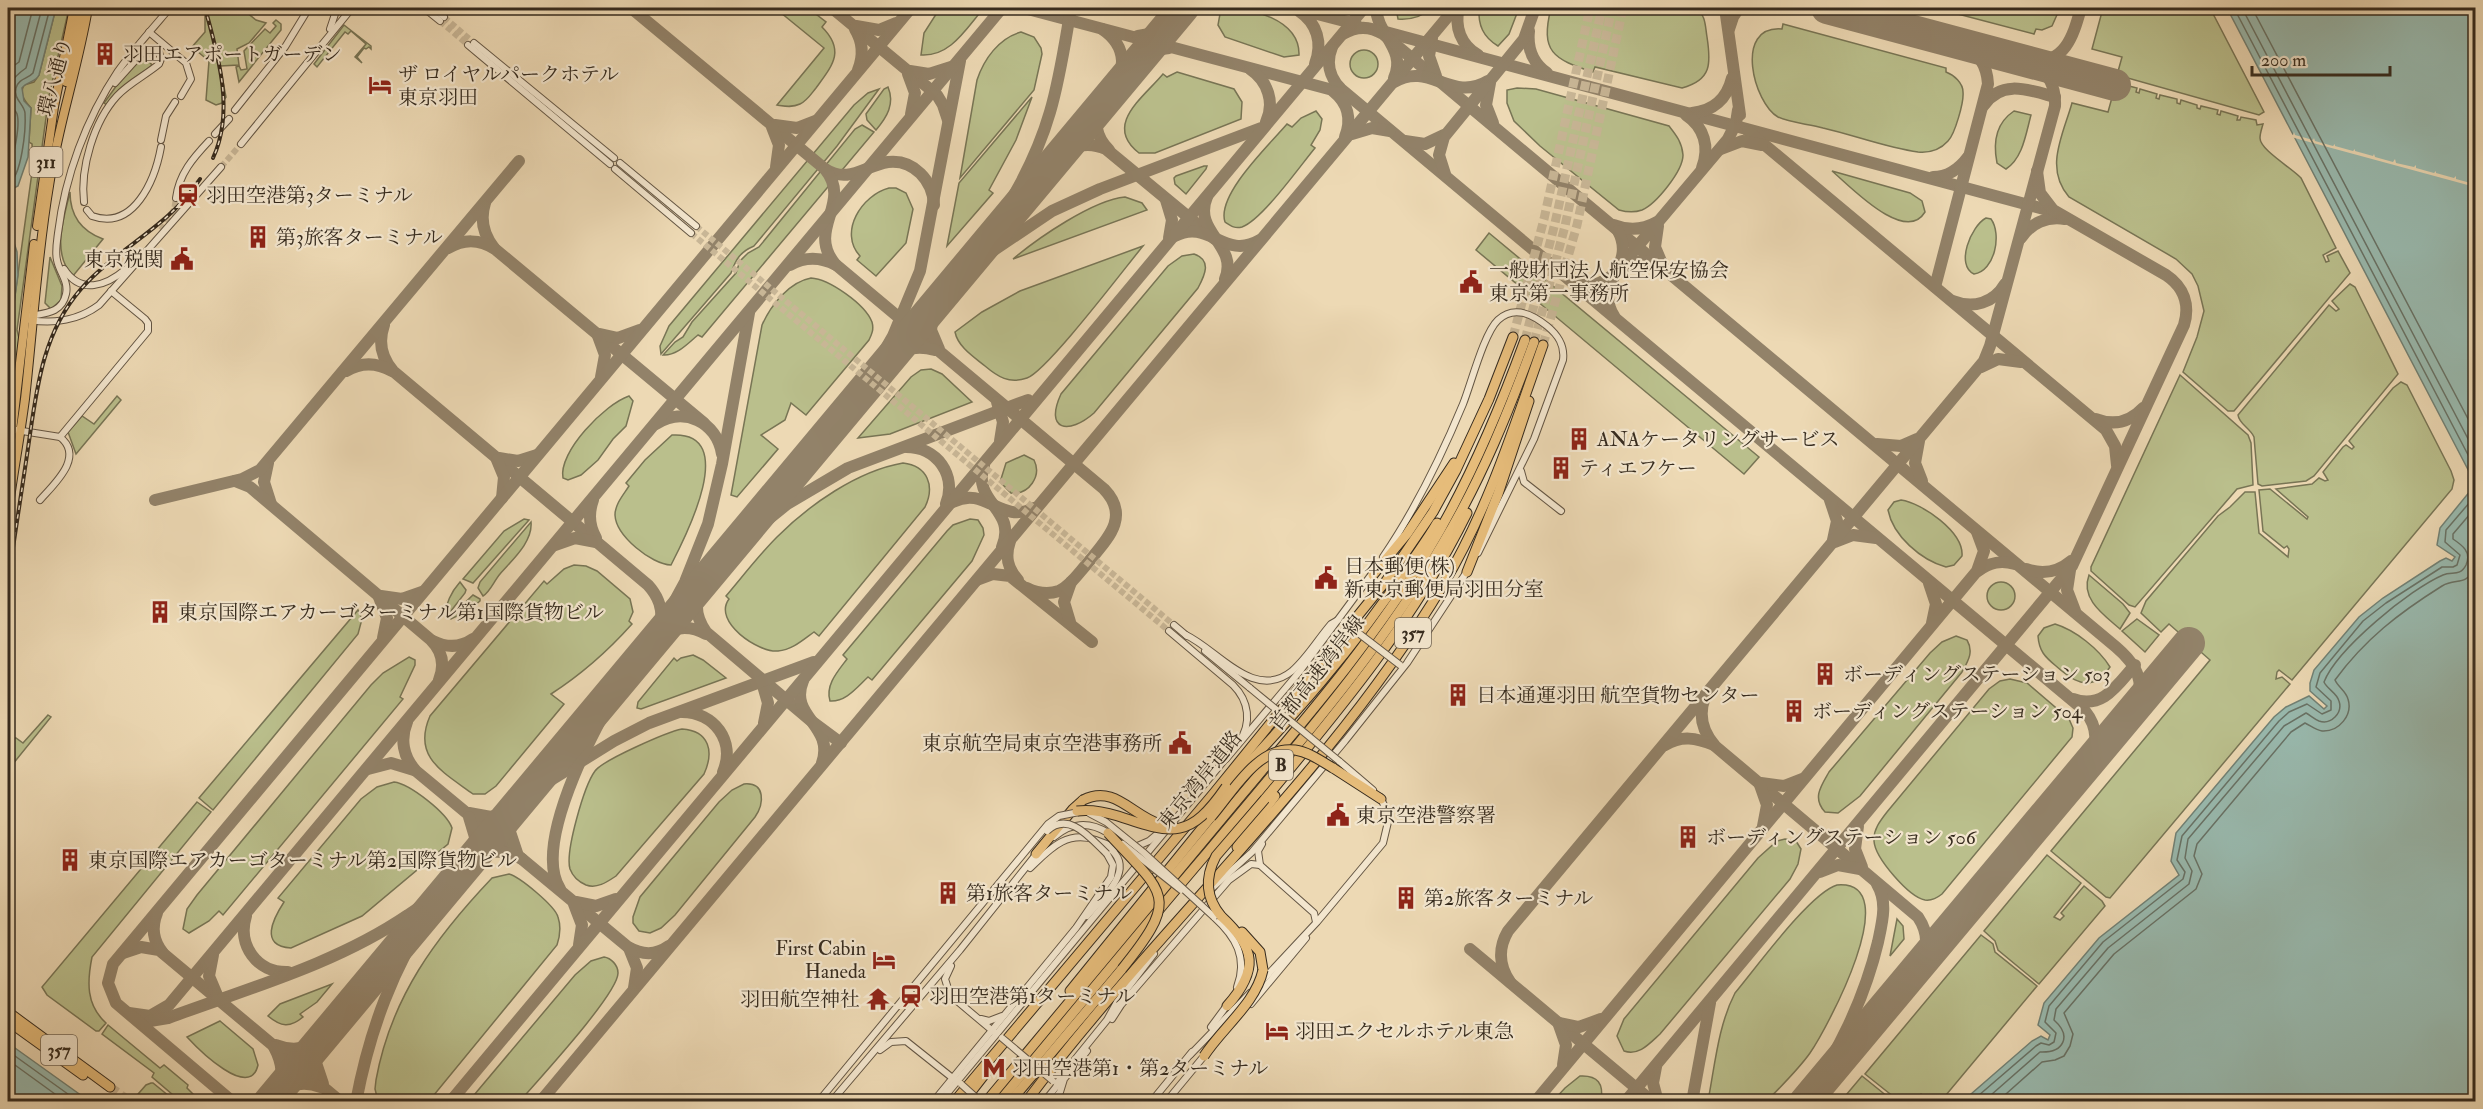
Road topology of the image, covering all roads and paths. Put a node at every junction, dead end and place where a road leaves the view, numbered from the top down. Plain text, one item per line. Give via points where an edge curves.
1 (74, 8) edge
2 (81, 8) edge
3 (88, 8) edge
4 (170, 8) edge
5 (309, 8) edge
6 (337, 8) edge
7 (352, 8) edge
8 (424, 8) edge
9 (433, 8) edge
10 (149, 32) junction
11 (75, 40) junction
12 (322, 42) junction
13 (471, 44) tunnel mouth
14 (105, 95) junction
15 (182, 96) dead end
16 (175, 102) dead end
17 (54, 107) junction
18 (235, 110) dead end
19 (228, 119) dead end
20 (58, 130) junction
21 (215, 134) dead end
22 (209, 141) dead end
23 (241, 144) tunnel mouth
24 (615, 164) junction
25 (220, 167) tunnel mouth
26 (176, 198) tunnel mouth
27 (84, 202) dead end
28 (87, 210) dead end
29 (696, 226) tunnel mouth
30 (161, 230) tunnel mouth
31 (691, 233) tunnel mouth
32 (156, 238) junction
33 (57, 249) junction
34 (138, 259) junction
35 (111, 291) junction
36 (29, 318) junction
37 (1514, 336) tunnel mouth
38 (1535, 345) junction
39 (1489, 399) junction
40 (17, 430) junction
41 (60, 437) junction
42 (1494, 444) junction
43 (1476, 459) junction
44 (8, 465) edge
45 (1521, 467) junction
46 (1524, 482) junction
47 (1512, 486) junction
48 (40, 500) dead end
49 (1562, 511) dead end
50 (8, 512) edge
51 (1467, 572) junction
52 (1373, 574) junction
53 (1341, 622) junction
54 (1174, 625) tunnel mouth
55 (1169, 631) tunnel mouth
56 (1186, 635) junction
57 (1345, 654) junction
58 (1400, 666) junction
59 (1361, 681) junction
60 (1226, 759) junction
61 (1336, 764) junction
62 (1226, 787) junction
63 (1214, 793) junction
64 (1381, 799) joint
65 (1077, 811) junction
66 (1169, 826) junction
67 (1108, 833) junction
68 (1268, 833) junction
69 (1100, 842) junction
70 (1034, 843) junction
71 (1036, 854) junction
72 (1260, 865) junction
73 (1221, 872) junction
74 (1018, 878) junction
75 (1218, 916) junction
76 (1317, 922) junction
77 (1233, 926) junction
78 (1076, 928) junction
79 (960, 950) junction
80 (1227, 1006) junction
81 (8, 1012) edge
82 (1005, 1015) junction
83 (977, 1017) junction
84 (8, 1021) edge
85 (1019, 1025) junction
86 (997, 1034) junction
87 (1025, 1054) junction
88 (1190, 1054) junction
89 (1204, 1056) junction
90 (868, 1059) junction
91 (940, 1068) junction
92 (957, 1081) junction
93 (1055, 1083) junction
94 (941, 1091) junction
95 (818, 1101) edge
96 (831, 1101) edge
97 (933, 1101) edge
98 (940, 1101) edge
99 (954, 1101) edge
100 (963, 1101) edge
101 (981, 1101) edge
102 (986, 1101) edge
103 (999, 1101) edge
104 (1010, 1101) edge
105 (1026, 1101) edge
106 (1044, 1101) edge
107 (1052, 1101) edge
108 (1152, 1101) edge
109 (1166, 1101) edge

1 - 17 main road, 環八通り / 311
2 - 11 main road
3 - 20 main road, 環八通り / 311
4 - 10 street
5 - 18 street via 285,47
6 - 12 street
7 - 12 street
8 - 9 street via 442,19
10 - 14 street
10 - 15 street via 188,67 190,79
11 - 17 main road
11 - 20 main road
12 - 23 street
13 - 24 street
14 - 27 street via 145,51 159,52 159,64 118,95 107,111 94,138 83,186
14 - 33 street via 71,172
16 - 28 street via 166,116 150,182 132,209 108,219 92,216
17 - 36 main road, 環八通り / 311
19 - 21 street
20 - 36 main road, 環八通り / 311
22 - 26 street via 185,169
24 - 29 street
24 - 31 street
25 - 32 street
30 - 32 street
32 - 34 street
33 - 34 street via 66,273 88,286 111,281
33 - 36 street via 66,283 65,297 52,312
34 - 35 street
35 - 36 street via 99,305 68,320
35 - 41 street via 145,319 148,331
36 - 40 main road, 環八通り / 311
36 - 40 main road, 環八通り / 311 via 18,390
37 - 39 highway, 東京湾岸道路
38 - 42 highway, 首都高速湾岸線 / B
38 - 43 highway, 首都高速湾岸線 / B
38 - 51 highway via 1539,369
38 - 73 highway, 357 via 1482,510 1454,567 1423,619 1372,690
39 - 52 highway via 1426,506
39 - 63 highway, 東京湾岸道路 via 1444,493 1404,555
40 - 41 street
40 - 44 main road, 環八通り / 311
40 - 50 main road, 環八通り / 311
41 - 48 street via 69,451 67,467
42 - 59 highway via 1487,470 1441,565
42 - 103 highway, 首都高速湾岸線 / B via 1443,543 1370,653
43 - 57 highway via 1433,530
43 - 87 highway, 首都高速湾岸線 / B via 1425,555 1362,647
45 - 46 street
45 - 47 street
45 - 52 street via 1564,356 1556,334 1533,315 1521,312 1505,315 1492,328 1438,459
46 - 47 street
46 - 49 street
47 - 51 street
51 - 58 street via 1431,628
52 - 53 street
53 - 56 street via 1331,624 1290,672 1269,681 1240,673
53 - 58 street, bridge
53 - 60 street
54 - 56 street
55 - 60 street via 1244,699 1245,731
56 - 61 street, bridge
57 - 62 highway
57 - 63 highway
58 - 68 street
59 - 73 highway via 1343,712 1261,813
59 - 75 highway, bridge via 1216,856 1208,890
60 - 66 street
61 - 64 highway
61 - 87 highway, bridge via 1284,750 1253,768 1112,937
62 - 65 highway, bridge via 1199,819 1176,829 1159,829 1094,811
62 - 71 highway, bridge via 1195,816 1171,825 1153,822 1122,801 1095,795 1073,809
63 - 85 highway, 東京湾岸道路
64 - 76 street via 1388,822 1383,843
65 - 70 street, bridge via 1048,824
65 - 75 street, bridge via 1106,822
66 - 69 street via 1132,848 1118,849
66 - 86 street
67 - 71 street via 1087,824 1068,826
67 - 75 street, bridge
67 - 104 highway, bridge via 1147,873 1155,886 1159,912 1152,930 1122,969
68 - 72 street via 1258,851
68 - 93 street via 1153,956
69 - 74 street via 1078,836 1064,839
69 - 78 street via 1116,854 1121,871
70 - 78 street, bridge via 1050,827 1068,823 1107,854 1113,865 1111,877
70 - 95 street, bridge
71 - 74 street
72 - 76 street via 1314,913
72 - 107 street via 1251,864 1229,880 1175,941 1064,1079
73 - 105 highway, 357 via 1155,944
74 - 79 street
75 - 77 highway
75 - 80 street via 1237,943 1241,956 1241,973
76 - 88 street
76 - 89 street, bridge
77 - 80 highway via 1245,943 1250,967 1246,981
77 - 89 highway, bridge via 1256,946 1263,969 1256,989
78 - 82 street
79 - 83 street via 946,974 948,990
79 - 90 street
80 - 88 street
81 - 84 highway, 357 via 109,1089
82 - 83 street via 989,1021
82 - 86 street
83 - 86 street
85 - 99 highway, 東京湾岸道路
85 - 100 highway
86 - 92 street
86 - 93 street, bridge
87 - 102 highway, 首都高速湾岸線 / B
88 - 108 street
89 - 109 street, bridge
90 - 91 street via 891,1042 906,1041
90 - 96 street
91 - 92 street
91 - 94 street via 944,1078
92 - 94 street
92 - 98 street
92 - 101 street, bridge
93 - 106 street
94 - 97 street

